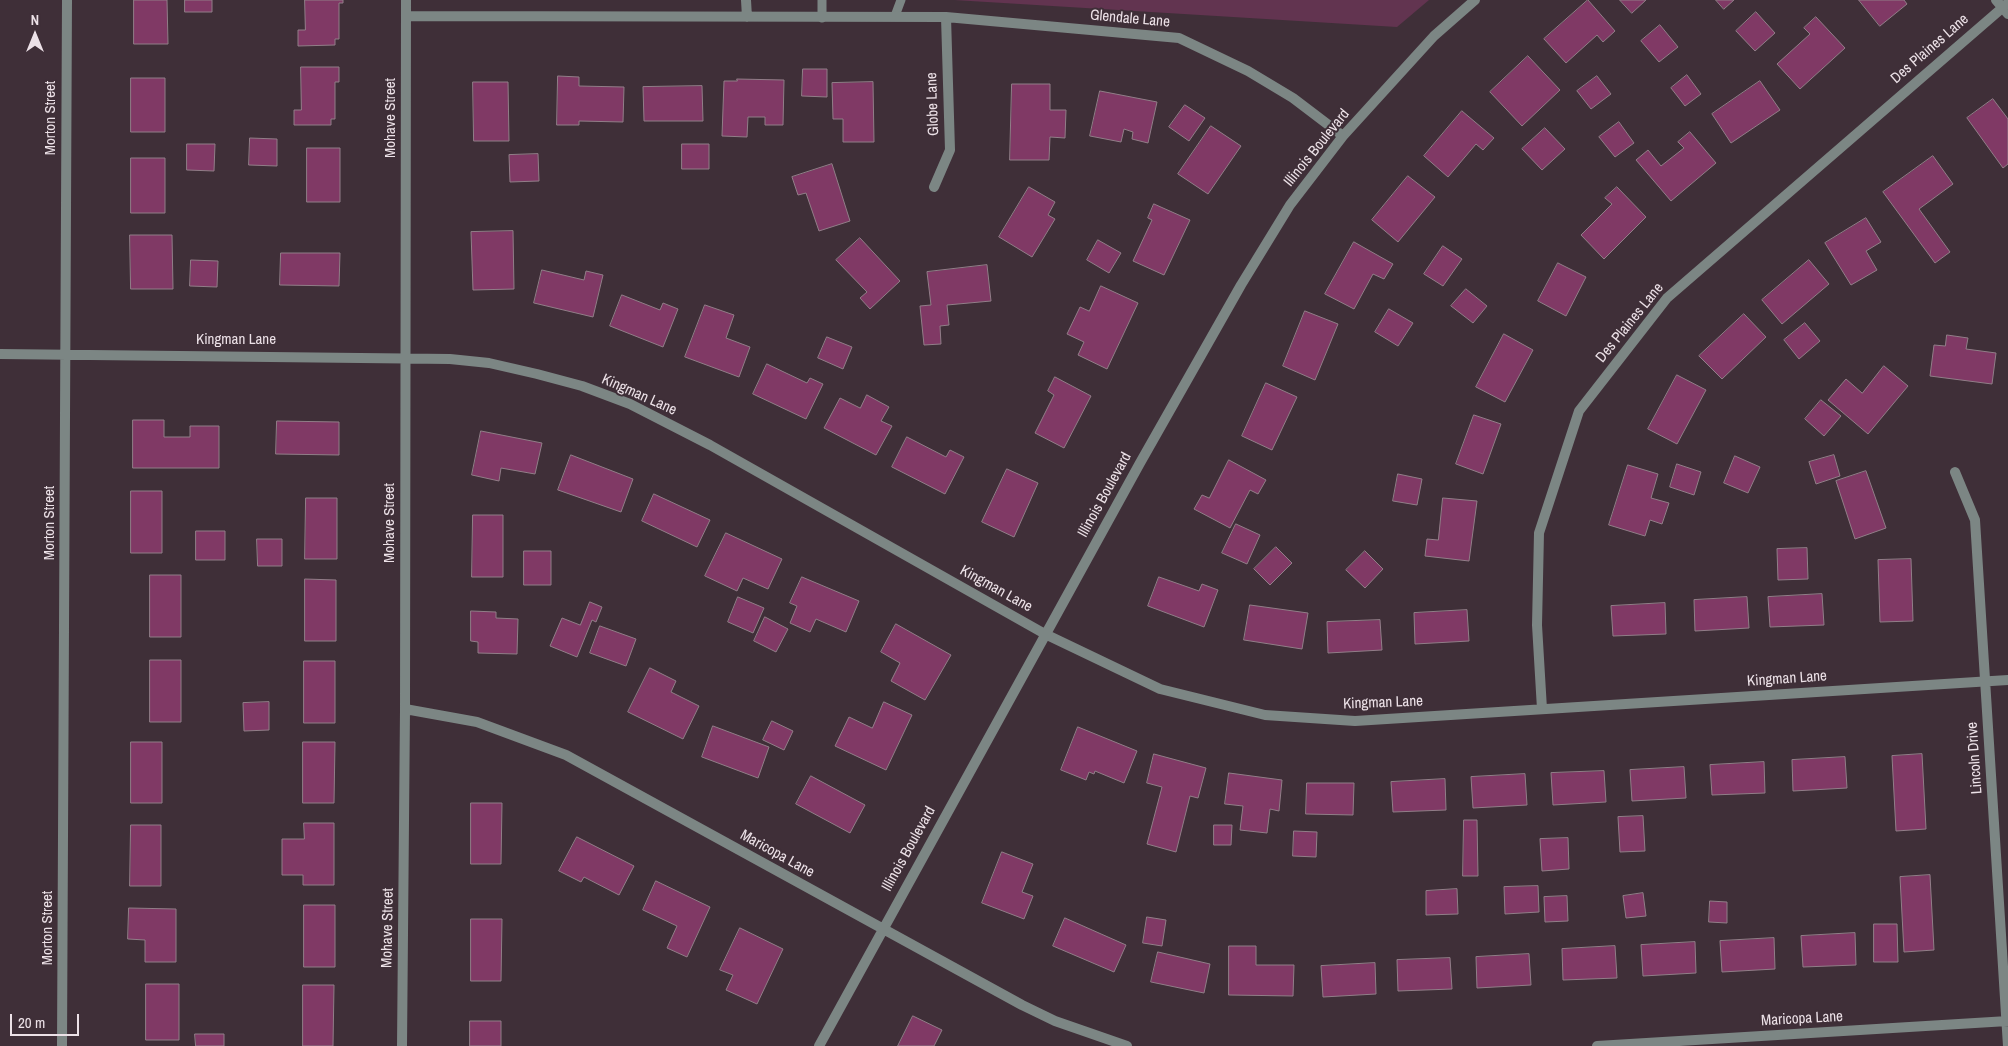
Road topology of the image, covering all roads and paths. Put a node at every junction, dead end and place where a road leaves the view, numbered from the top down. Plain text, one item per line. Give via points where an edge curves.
1 (67, 0) edge
2 (406, 0) edge
3 (746, 0) edge
4 (822, 0) edge
5 (901, 0) edge
6 (1475, 0) edge
7 (2004, 6) edge
8 (406, 16) junction
9 (895, 16) junction
10 (747, 17) junction
11 (946, 17) junction
12 (822, 18) junction
13 (1343, 136) junction
14 (934, 186) dead end
15 (0, 354) edge
16 (66, 354) junction
17 (405, 357) junction
18 (1955, 472) dead end
19 (1045, 634) junction
20 (2008, 680) edge
21 (1985, 682) junction
22 (405, 709) junction
23 (1542, 709) junction
24 (882, 928) junction
25 (2007, 1021) edge
26 (62, 1046) edge
27 (402, 1046) edge
28 (820, 1046) edge
29 (1127, 1046) edge
30 (1597, 1046) edge
31 (2008, 1046) edge

1 - 16 street, Morton Street
2 - 8 street, Mohave Street
3 - 10 street
4 - 12 lane
5 - 9 lane
6 - 13 street, Illinois Boulevard via 1434,36
7 - 23 street, Des Plaines Lane via 1667,298 1580,411 1539,532 1537,625
8 - 10 street, Glendale Lane
8 - 17 street, Mohave Street
9 - 11 street, Glendale Lane
9 - 12 street, Glendale Lane
10 - 12 street, Glendale Lane
11 - 13 street, Glendale Lane via 1179,38 1255,75 1293,98
11 - 14 street, Globe Lane via 950,150
13 - 19 street, Illinois Boulevard via 1290,205 1241,285
15 - 16 street, Kingman Lane
16 - 17 street, Kingman Lane
16 - 26 street, Morton Street
17 - 19 street, Kingman Lane via 508,367 582,386 630,404 710,445
17 - 22 street, Mohave Street
18 - 21 street, Lincoln Drive via 1974,520
19 - 23 street, Kingman Lane via 1160,689 1265,715 1355,721
19 - 24 street, Illinois Boulevard
20 - 21 street, Kingman Lane
21 - 23 street, Kingman Lane
21 - 25 street, Lincoln Drive
22 - 24 street, Maricopa Lane via 476,722 566,755
22 - 27 street, Mohave Street
24 - 28 street, Illinois Boulevard
24 - 29 street, Maricopa Lane via 1055,1021
25 - 30 street, Maricopa Lane
25 - 31 street, Lincoln Drive

